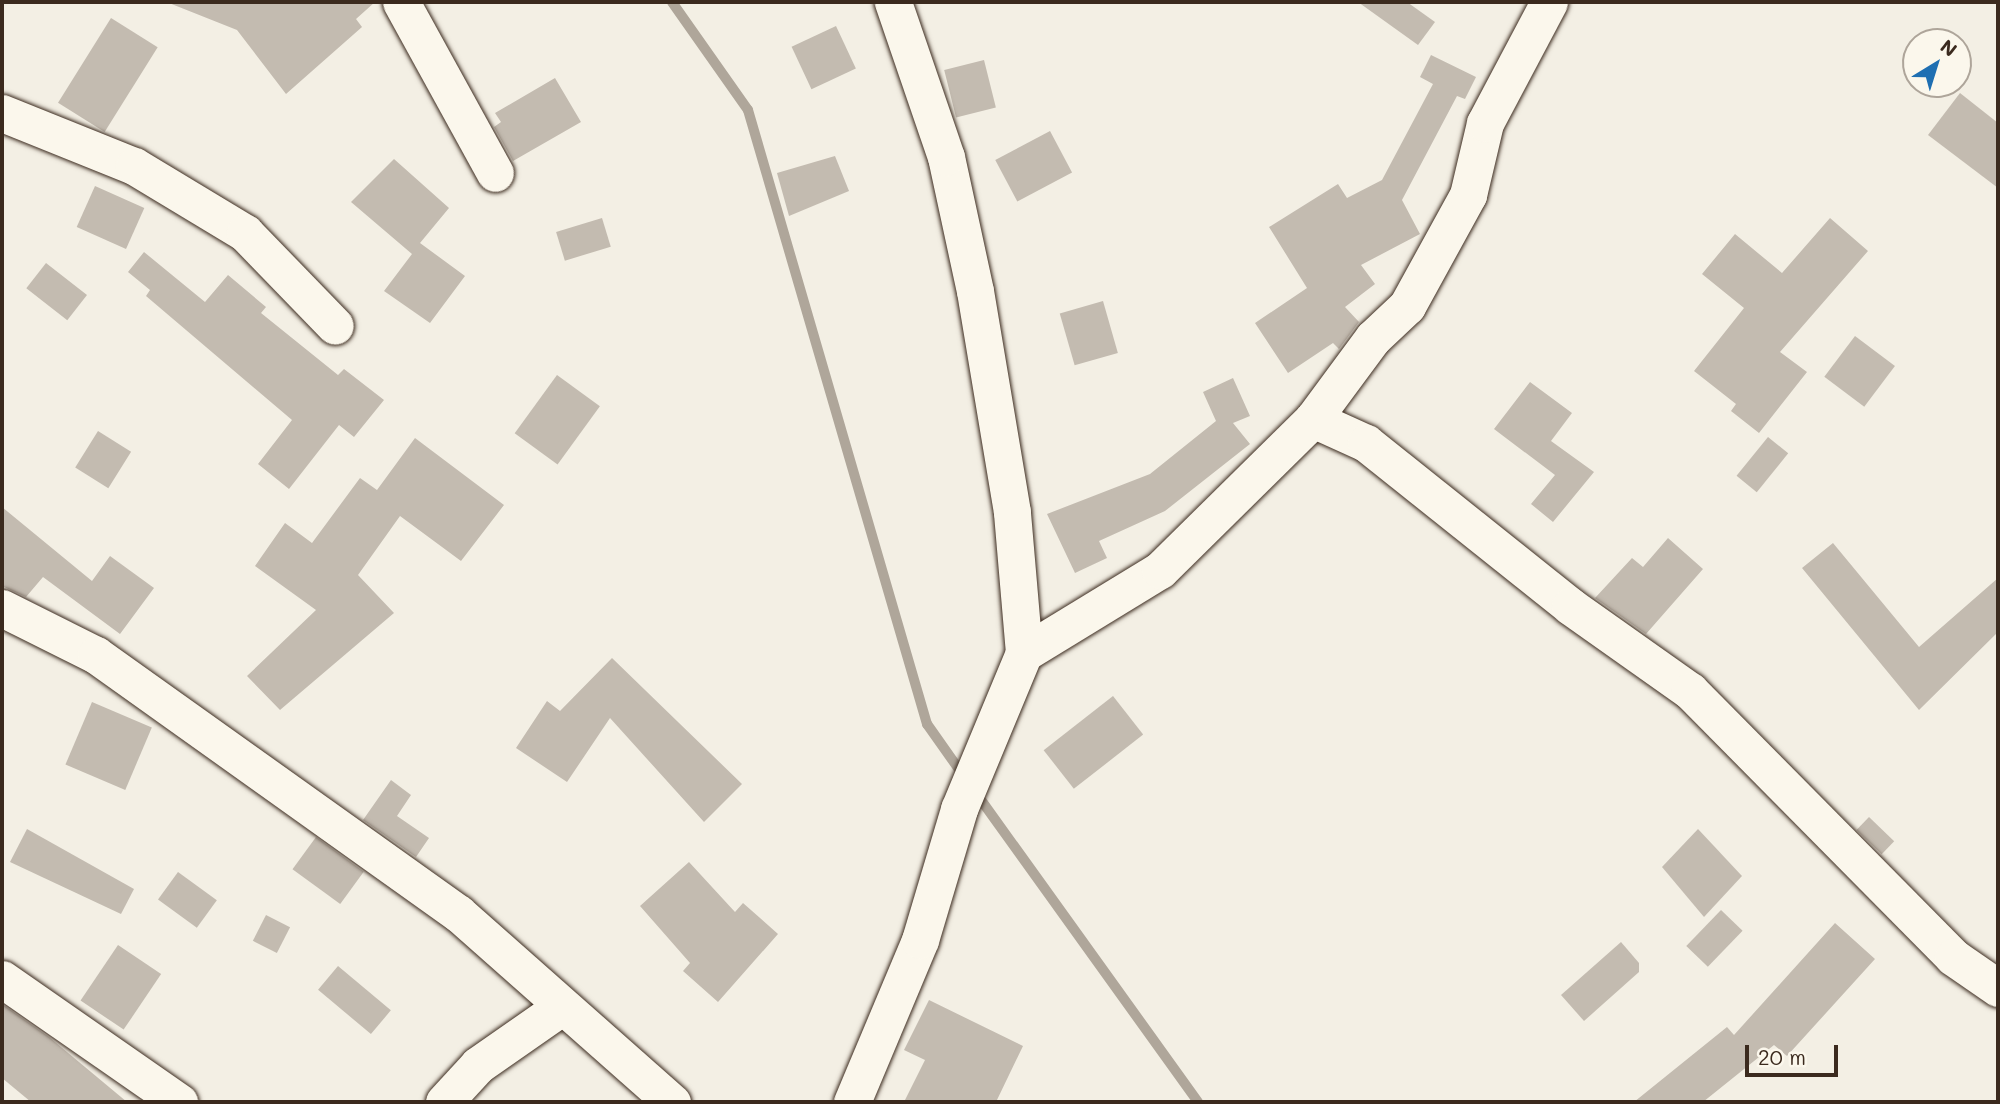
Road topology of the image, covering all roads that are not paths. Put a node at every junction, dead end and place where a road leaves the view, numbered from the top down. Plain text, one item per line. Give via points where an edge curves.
1 (401, 2) edge
2 (893, 2) edge
3 (1549, 2) edge
4 (2, 113) edge
5 (495, 173) dead end
6 (335, 326) dead end
7 (1313, 419) junction
8 (2, 608) edge
9 (1024, 653) junction
10 (2, 979) edge
11 (1998, 988) edge
12 (561, 1007) junction
13 (179, 1102) edge
14 (444, 1102) edge
15 (672, 1102) edge
16 (852, 1102) edge

1 - 5 street
2 - 9 street via 946,157 975,291 1012,512
3 - 7 street via 1485,123 1468,195 1432,267
4 - 6 street via 134,166 245,233
7 - 9 street via 1160,570
7 - 11 street via 1366,443 1570,606 1690,691 1953,957
8 - 12 street via 96,655 458,913
9 - 16 street via 959,809 920,940
10 - 13 street
12 - 14 street via 478,1065
12 - 15 street

